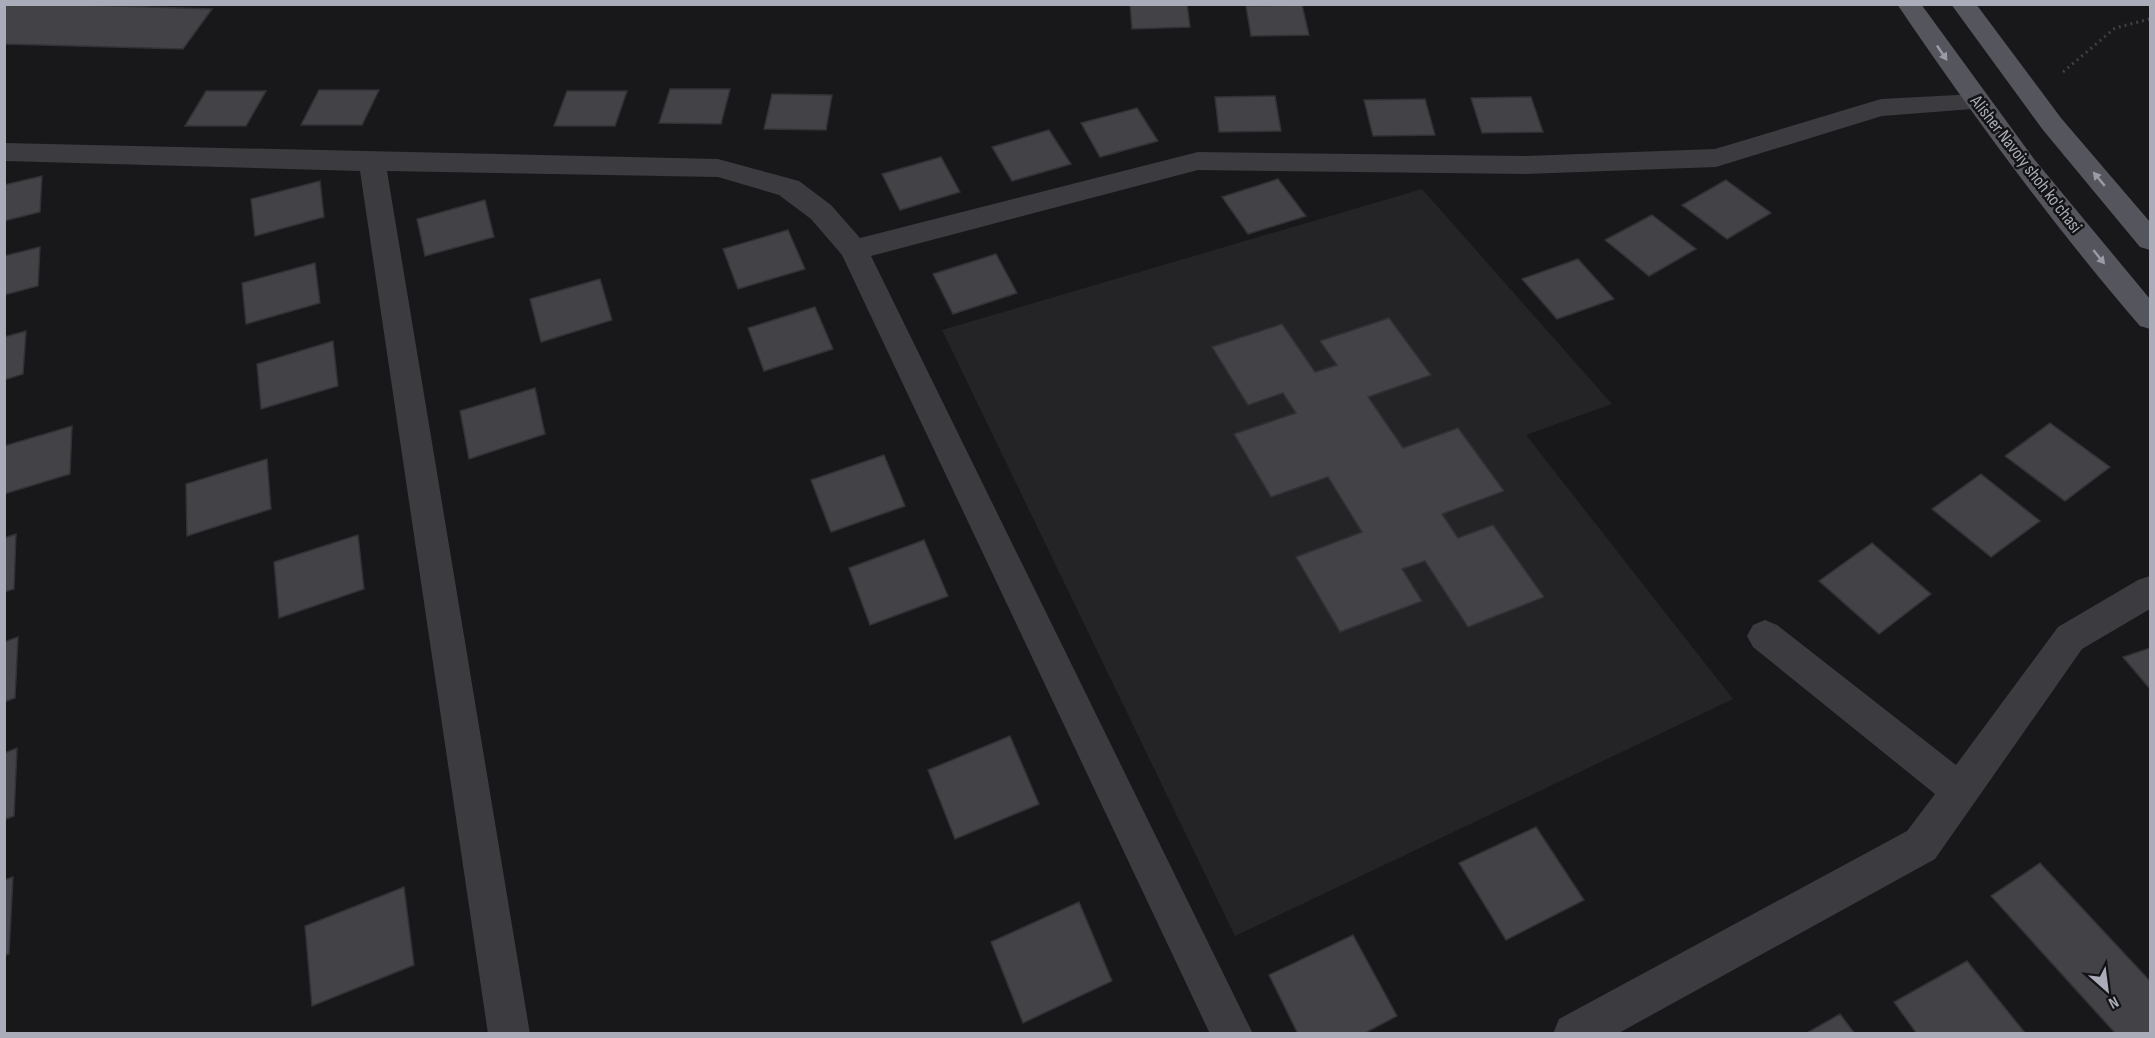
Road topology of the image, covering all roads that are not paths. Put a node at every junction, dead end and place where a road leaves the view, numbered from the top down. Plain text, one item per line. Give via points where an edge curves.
1 (1909, 4) edge
2 (1963, 4) edge
3 (1976, 102) junction
4 (4, 152) edge
5 (372, 162) junction
6 (2151, 240) edge
7 (854, 250) junction
8 (2151, 318) edge
9 (2151, 591) edge
10 (1765, 636) dead end
11 (1960, 791) junction
12 (510, 1034) edge
13 (1232, 1034) edge
14 (1574, 1034) edge

1 -> 3 main road, Alisher Navoiy shoh ko'chasi
6 -> 2 main road via 2052,124
3 - 7 street via 1881,108 1716,158 1526,165 1198,161
3 -> 8 main road, Alisher Navoiy shoh ko'chasi
4 - 5 street
5 - 7 street via 718,168 789,188 821,213
5 - 12 street
7 - 13 street
9 - 11 street via 2070,638
10 - 11 street
11 - 14 street via 1921,845

